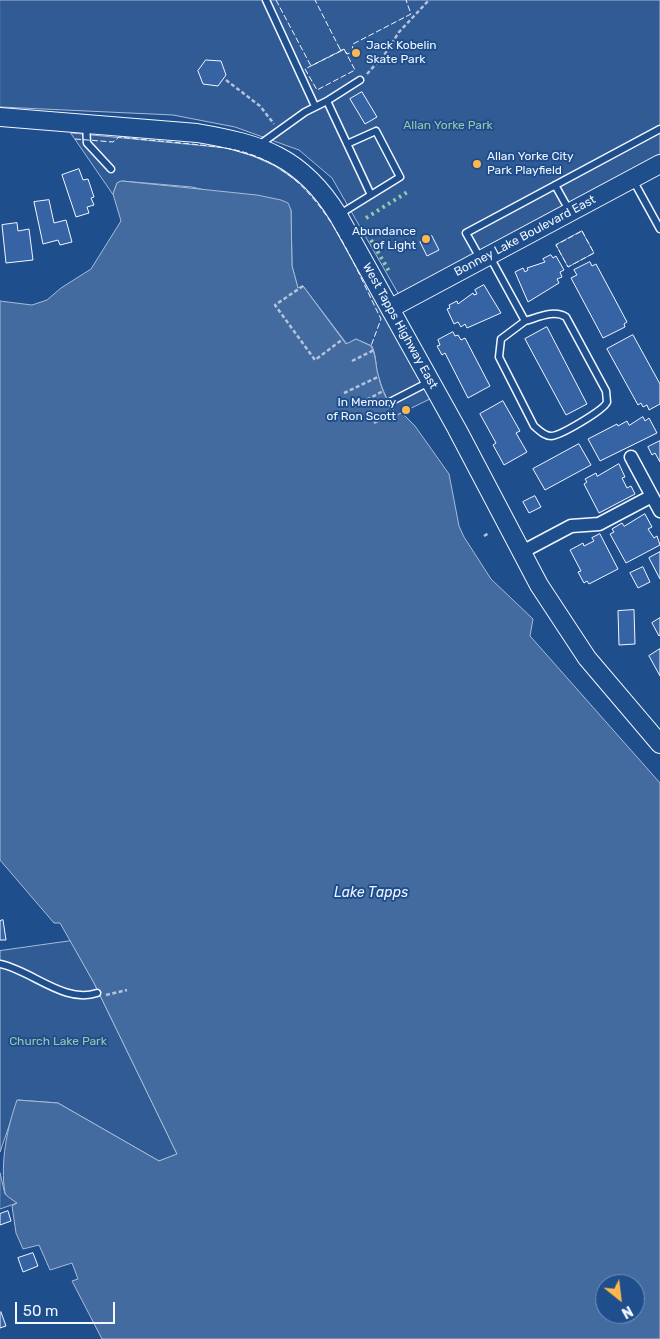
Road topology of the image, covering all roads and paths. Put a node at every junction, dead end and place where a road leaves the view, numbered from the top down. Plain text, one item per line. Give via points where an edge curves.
1 (266, 0) edge
2 (429, 0) edge
3 (226, 80) dead end
4 (360, 80) joint
5 (327, 100) junction
6 (315, 106) junction
7 (0, 117) edge
8 (86, 124) junction
9 (660, 129) edge
10 (279, 130) junction
11 (347, 144) junction
12 (256, 147) junction
13 (660, 164) edge
14 (111, 169) dead end
15 (633, 179) junction
16 (555, 185) junction
17 (371, 195) junction
18 (570, 212) junction
19 (338, 215) junction
20 (660, 229) edge
21 (485, 258) junction
22 (303, 286) dead end
23 (391, 308) junction
24 (524, 321) junction
25 (342, 339) dead end
26 (374, 350) dead end
27 (352, 361) dead end
28 (378, 377) dead end
29 (430, 381) junction
30 (383, 391) dead end
31 (344, 393) dead end
32 (361, 402) dead end
33 (390, 402) dead end
34 (395, 412) dead end
35 (374, 423) dead end
36 (631, 457) dead end
37 (652, 496) junction
38 (660, 511) edge
39 (489, 533) dead end
40 (484, 536) dead end
41 (522, 552) junction
42 (660, 744) edge
43 (0, 964) edge
44 (127, 990) dead end
45 (98, 995) joint

1 - 6 lane
2 - 4 path
3 - 10 path via 260,106
4 - 5 lane
5 - 6 lane
5 - 11 lane
6 - 10 lane
7 - 8 street, West Tapps Highway East
8 - 12 street, West Tapps Highway East via 198,133
8 - 14 lane via 87,143
9 - 16 lane
10 - 12 lane
11 - 17 lane
11 - 17 lane via 376,131 400,177
12 - 19 street, West Tapps Highway East via 278,156 308,175
13 - 15 street, Bonney Lake Boulevard East
15 - 18 street, Bonney Lake Boulevard East
15 - 20 lane
16 - 18 lane
16 - 21 lane via 466,233
17 - 19 lane
18 - 21 street, Bonney Lake Boulevard East
19 - 23 street, West Tapps Highway East
21 - 23 street, Bonney Lake Boulevard East
21 - 24 lane
22 - 25 path via 274,305 315,360
23 - 29 street, West Tapps Highway East
24 - 24 lane via 501,339 499,357 534,426 543,434 554,435 601,410 607,402 606,391 566,317 552,313
26 - 27 path
28 - 31 path
29 - 33 lane
29 - 41 street, West Tapps Highway East
30 - 32 path
34 - 35 path
36 - 37 street
37 - 38 street
37 - 41 street via 599,524 571,526
39 - 40 path
41 - 42 street, West Tapps Highway East via 539,585 587,658
43 - 45 lane via 69,992
44 - 45 path

